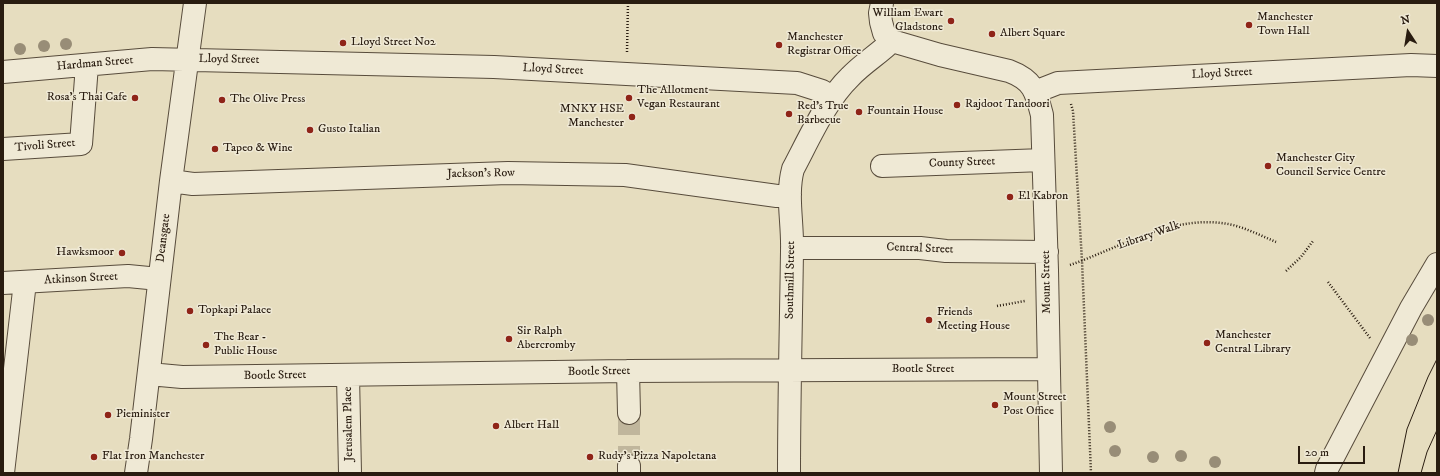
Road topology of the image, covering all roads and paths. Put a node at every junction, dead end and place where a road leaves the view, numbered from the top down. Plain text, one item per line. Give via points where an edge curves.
1 (195, 3) edge
2 (628, 3) edge
3 (882, 3) edge
4 (892, 41) junction
5 (1437, 48) edge
6 (627, 56) dead end
7 (187, 60) junction
8 (87, 65) junction
9 (1411, 65) junction
10 (1437, 66) edge
11 (3, 72) edge
12 (1035, 92) junction
13 (832, 97) junction
14 (1068, 98) dead end
15 (3, 150) edge
16 (1042, 160) junction
17 (882, 166) dead end
18 (171, 181) junction
19 (790, 195) junction
20 (1314, 241) dead end
21 (1276, 242) dead end
22 (792, 248) junction
23 (1047, 261) junction
24 (1082, 261) junction
25 (1437, 264) edge
26 (1286, 271) dead end
27 (159, 279) junction
28 (25, 282) junction
29 (1328, 282) dead end
30 (3, 283) edge
31 (1048, 300) junction
32 (997, 306) dead end
33 (1385, 359) junction
34 (1049, 369) junction
35 (789, 370) junction
36 (628, 371) junction
37 (149, 374) junction
38 (348, 375) junction
39 (629, 413) tunnel mouth
40 (3, 473) edge
41 (136, 473) edge
42 (350, 473) edge
43 (789, 473) edge
44 (1051, 473) edge
45 (1090, 473) edge
46 (1326, 473) edge

1 - 7 street, Deansgate
2 - 6 path
3 - 4 street via 881,22 884,33
4 - 12 street via 1009,71 1028,81
4 - 13 street via 882,52 850,76
5 - 9 street, Lloyd Street via 1428,57
7 - 8 street, Hardman Street via 152,59
7 - 13 street, Lloyd Street via 494,67 797,83
7 - 18 street, Deansgate
8 - 11 street, Hardman Street
8 - 15 street, Tivoli Street via 81,144
9 - 10 street, Lloyd Street
9 - 12 street, Lloyd Street via 1058,83
12 - 16 street, Mount Street via 1042,115
13 - 19 street, Southmill Street via 793,169
14 - 24 path via 1074,111
16 - 17 street, County Street
16 - 23 street, Mount Street
18 - 19 street, Jackson's Row via 193,184 508,173 625,175 777,196
18 - 27 street, Deansgate
19 - 22 street, Southmill Street
20 - 26 path
21 - 24 path, Library Walk via 1233,225 1200,222 1175,225
22 - 23 street, Central Street via 920,248
22 - 35 street, Southmill Street
23 - 24 path, Library Walk via 1057,270
23 - 31 street, Mount Street
24 - 45 path
25 - 33 street
27 - 28 street, Atkinson Street via 128,276
27 - 37 street, Deansgate
28 - 30 street, Atkinson Street
28 - 40 street
29 - 33 path
31 - 32 path
31 - 34 street, Mount Street
33 - 46 street
34 - 35 street, Bootle Street
34 - 44 street, Mount Street
35 - 36 street, Bootle Street
35 - 43 street, Southmill Street
36 - 38 street, Bootle Street
36 - 39 street
37 - 38 street, Bootle Street via 182,377
37 - 41 street, Deansgate
38 - 42 street, Jerusalem Place

